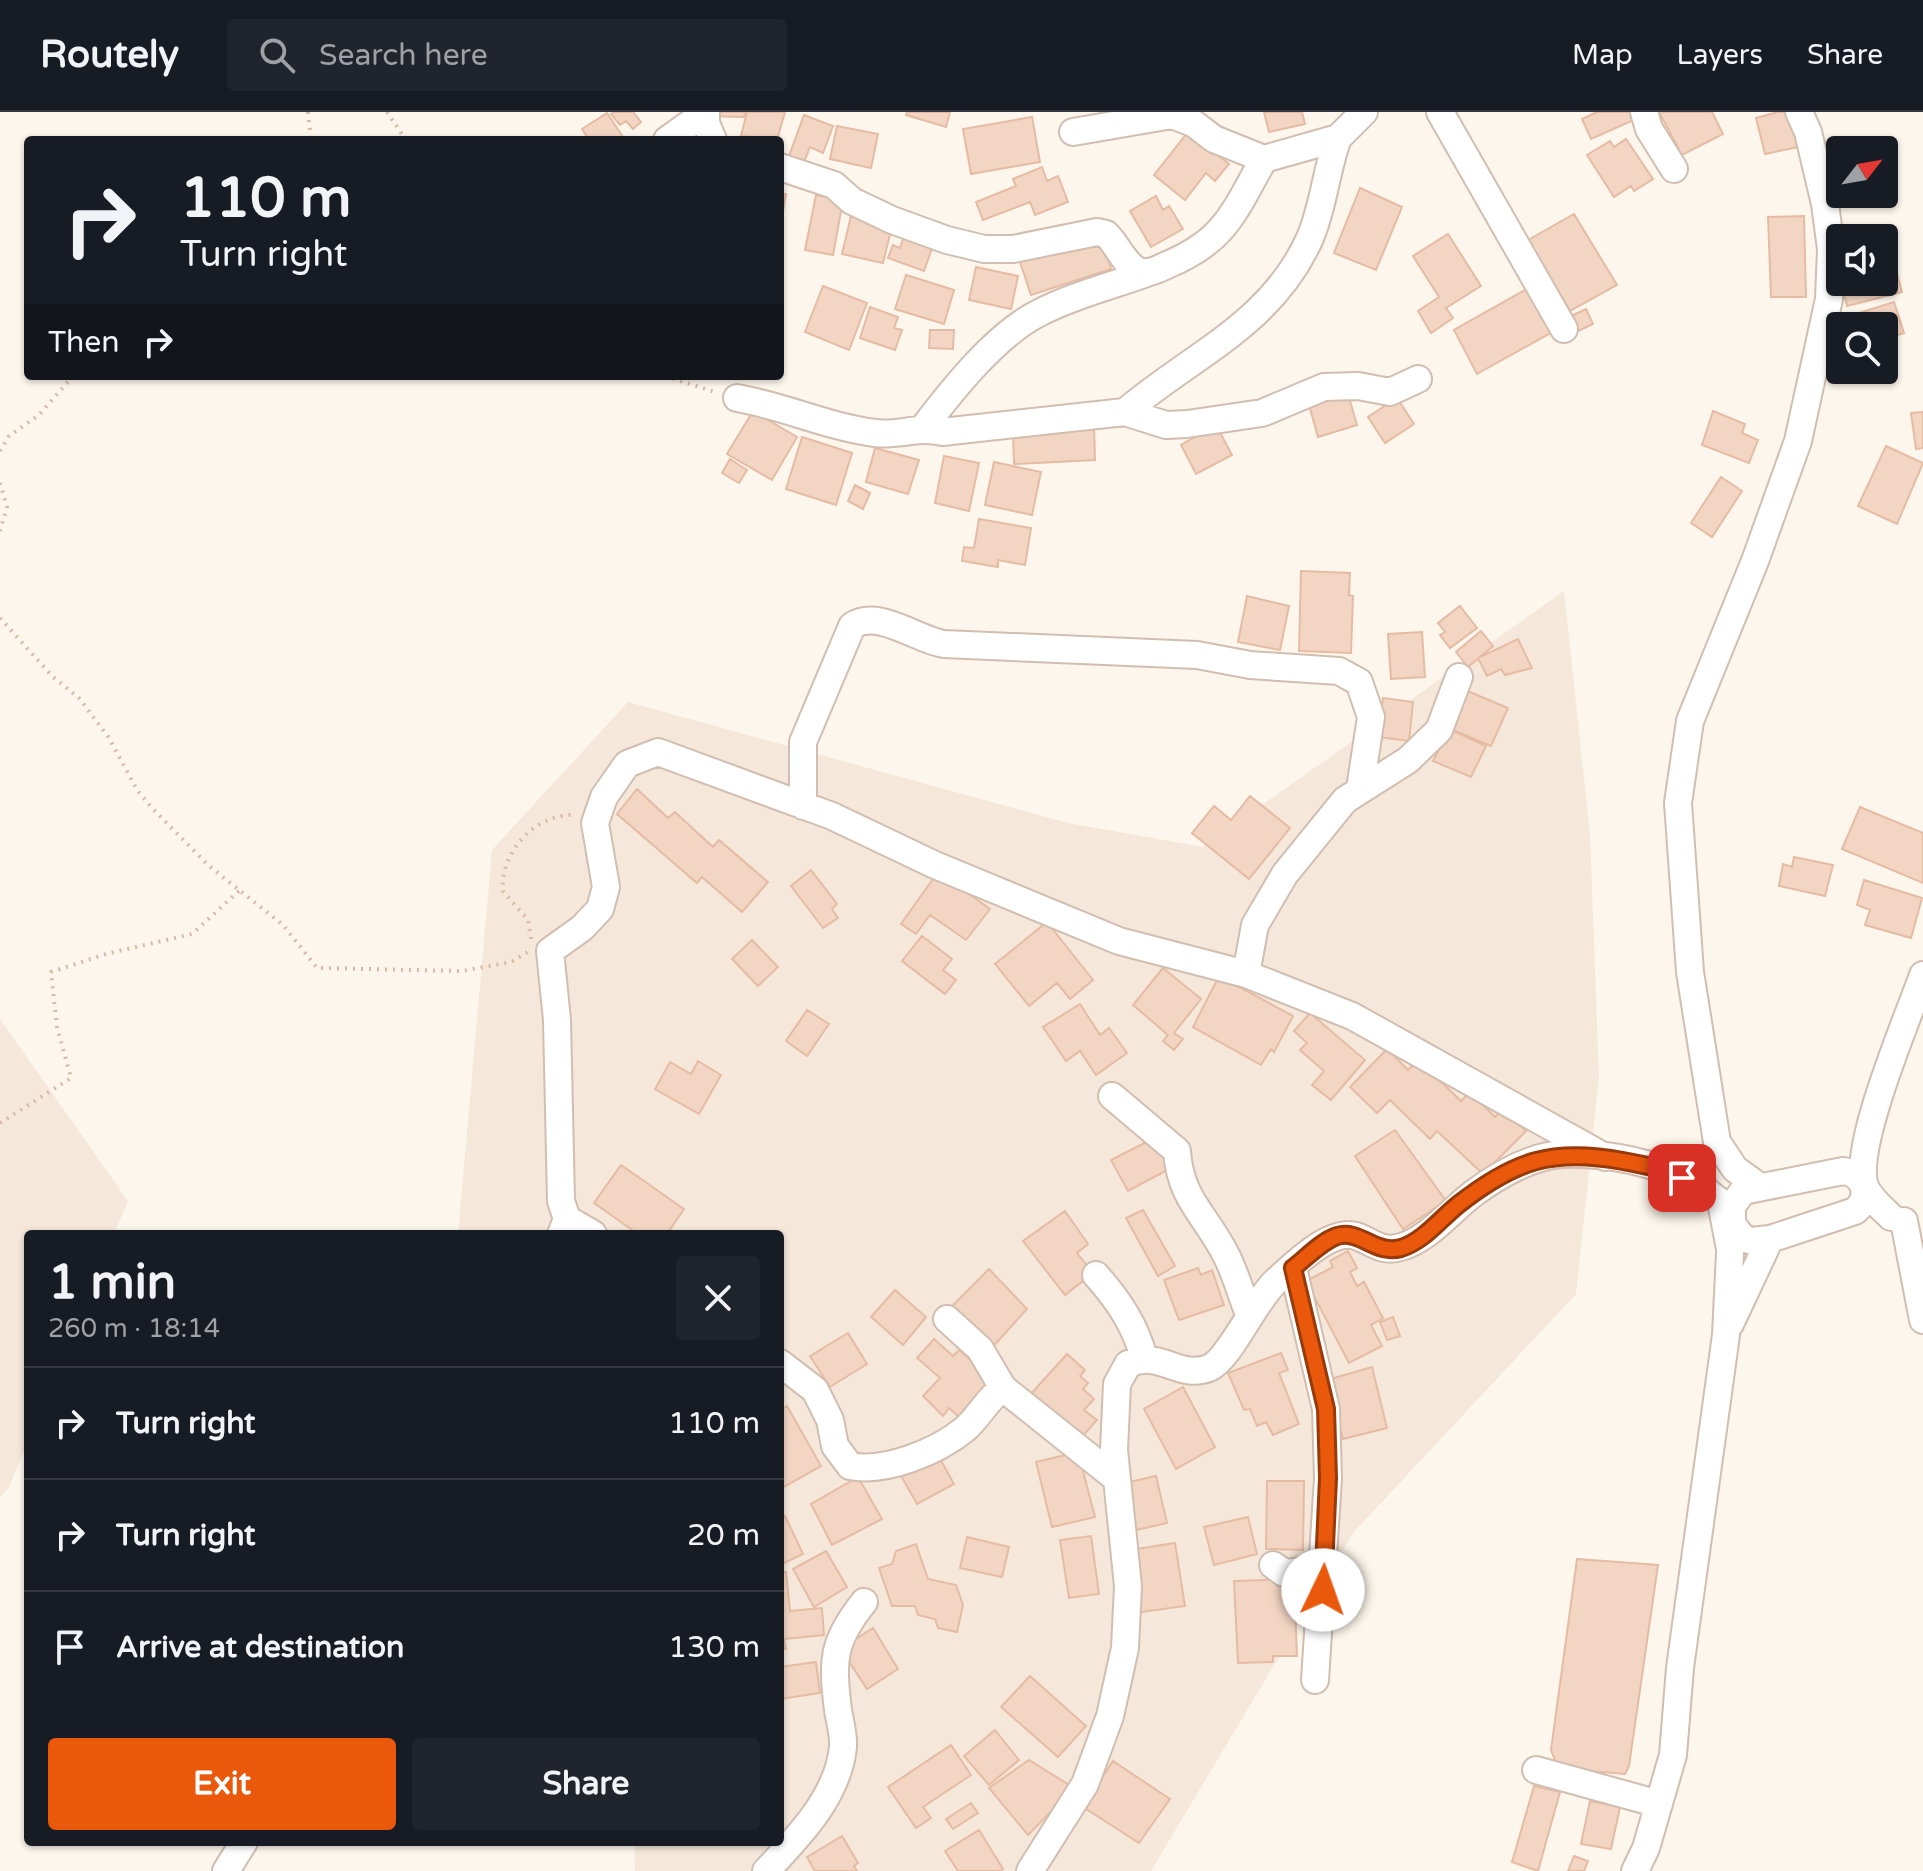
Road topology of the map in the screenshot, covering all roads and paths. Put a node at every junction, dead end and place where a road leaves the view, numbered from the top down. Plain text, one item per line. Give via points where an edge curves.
1 (308, 112) edge
2 (387, 112) edge
3 (706, 112) edge
4 (1364, 112) edge
5 (1440, 112) edge
6 (1644, 112) edge
7 (1799, 112) edge
8 (1073, 132) dead end
9 (311, 136) edge
10 (403, 136) edge
11 (673, 136) edge
12 (712, 136) edge
13 (1338, 138) junction
14 (1264, 159) junction
15 (784, 168) edge
16 (1674, 169) dead end
17 (1147, 273) junction
18 (1564, 329) dead end
19 (1418, 379) dead end
20 (70, 380) edge
21 (678, 380) edge
22 (737, 398) joint
23 (1125, 412) junction
24 (924, 427) junction
25 (0, 451) edge
26 (0, 483) edge
27 (0, 531) edge
28 (0, 618) edge
29 (1459, 677) dead end
30 (1360, 789) junction
31 (803, 806) junction
32 (595, 823) junction
33 (239, 891) junction
34 (537, 952) junction
35 (1246, 974) junction
36 (1923, 975) edge
37 (1112, 1096) dead end
38 (1873, 1122) junction
39 (0, 1123) edge
40 (1719, 1153) junction
41 (1605, 1157) junction
42 (1663, 1169) junction
43 (1830, 1174) junction
44 (1864, 1186) junction
45 (1760, 1187) junction
46 (1841, 1214) junction
47 (1906, 1219) edge
48 (1728, 1225) junction
49 (564, 1226) edge
50 (1774, 1238) junction
51 (1293, 1268) junction
52 (1096, 1275) dead end
53 (1249, 1314) junction
54 (947, 1319) dead end
55 (1923, 1320) edge
56 (1726, 1335) junction
57 (1144, 1358) junction
58 (784, 1366) edge
59 (1003, 1388) junction
60 (1117, 1479) junction
61 (1273, 1565) dead end
62 (1324, 1569) junction
63 (864, 1602) dead end
64 (1315, 1680) dead end
65 (1536, 1770) dead end
66 (1659, 1804) junction
67 (242, 1846) edge
68 (226, 1871) edge
69 (766, 1871) edge
70 (1030, 1871) edge
71 (1635, 1871) edge

1 - 9 path
2 - 10 path
3 - 11 street
3 - 12 street
4 - 13 street
5 - 18 street
6 - 16 street
7 - 40 street via 1825,204 1831,249 1829,299 1798,441 1690,721 1678,803 1690,972
8 - 14 street via 1172,115
13 - 14 street
13 - 23 street via 1310,238 1283,283 1212,351
14 - 17 street via 1238,210 1219,233 1181,260
15 - 17 street via 834,185 852,201 892,220 984,249 1106,234 1123,258
17 - 24 street via 1036,314 981,361
19 - 23 street via 1390,392 1324,387 1262,413 1187,424 1166,425
20 - 25 path via 39,415 9,436
21 - 22 path
22 - 24 street via 877,434
23 - 24 street via 942,432
26 - 27 path via 7,507
28 - 33 path via 79,698 152,808
29 - 30 street via 1439,730 1408,760
30 - 31 street via 1371,717 1359,682 1339,671 1250,665 1197,655 944,644 877,620 862,620 852,626 803,742
30 - 35 street via 1338,808 1270,898 1255,925
31 - 32 street via 658,752 617,774
31 - 35 street via 1119,941
32 - 34 street via 606,887 600,909 582,928
32 - 34 path via 557,815 541,821 517,847 502,883 506,897 528,920
33 - 34 path via 283,925 317,968 462,971
33 - 39 path via 192,934 51,972 57,1027 71,1078
34 - 49 street via 557,1020
35 - 41 street via 1352,1016
36 - 38 street
37 - 53 street via 1177,1151 1186,1196 1227,1257
38 - 43 street
38 - 44 street
40 - 42 street via 1700,1165
40 - 45 street
40 - 48 street via 1715,1184
41 - 42 street
41 - 51 street via 1560,1154 1531,1162 1493,1179 1421,1238 1400,1248 1378,1249 1344,1235
42 - 48 street via 1697,1184
43 - 44 street via 1850,1172
43 - 45 street
44 - 46 street via 1864,1200
44 - 47 street
45 - 48 street via 1736,1198
46 - 47 street
46 - 50 street
47 - 55 street
48 - 50 street via 1752,1241
48 - 56 street
50 - 56 street
51 - 53 street
51 - 62 street via 1326,1409
52 - 57 street via 1118,1300
53 - 57 street via 1227,1353 1212,1367 1184,1371
54 - 59 street via 980,1349
56 - 66 street via 1673,1755
57 - 60 street via 1123,1370 1117,1384
58 - 59 street via 815,1390 830,1420 835,1446 850,1466 869,1470 958,1434
59 - 60 street
60 - 70 street via 1128,1586 1125,1648 1110,1716 1085,1784
61 - 62 street via 1284,1573
62 - 64 street
63 - 69 street via 835,1646 843,1746 836,1771 823,1802
65 - 66 street
66 - 71 street
67 - 68 street

